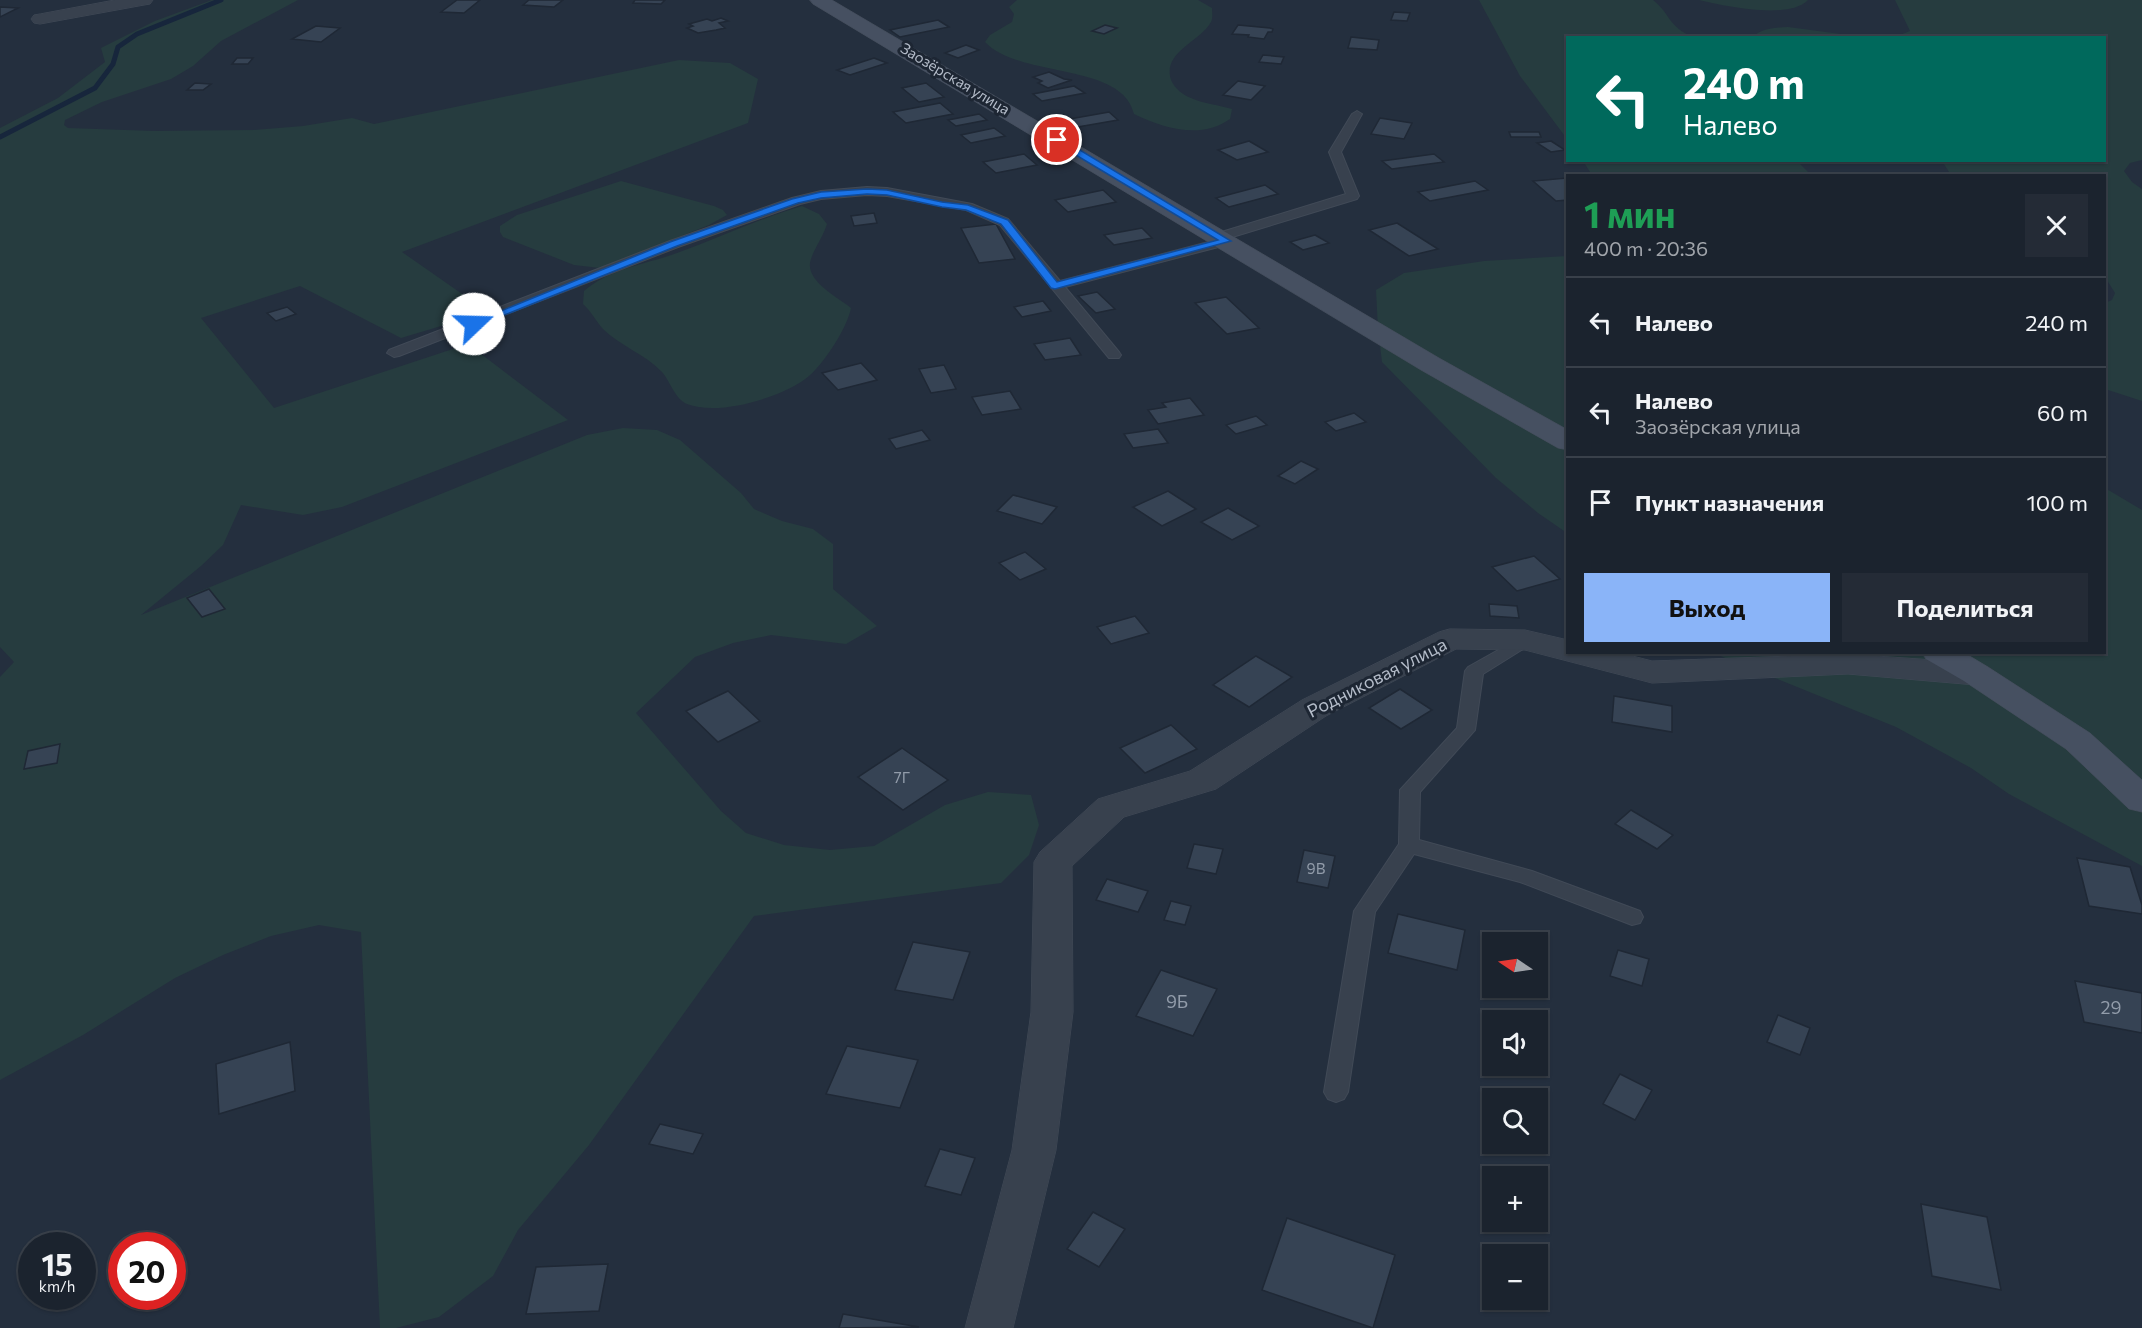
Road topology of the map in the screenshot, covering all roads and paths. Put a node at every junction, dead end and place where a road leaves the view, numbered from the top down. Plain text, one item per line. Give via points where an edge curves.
1 (144, 0) edge
2 (819, 0) edge
3 (40, 19) dead end
4 (1357, 114) dead end
5 (1222, 239) junction
6 (1055, 286) junction
7 (394, 353) dead end
8 (1114, 355) dead end
9 (1566, 441) edge
10 (1525, 640) junction
11 (1566, 650) edge
12 (1584, 654) edge
13 (1941, 654) edge
14 (1976, 674) junction
15 (2142, 800) edge
16 (1409, 845) junction
17 (1632, 917) dead end
18 (1336, 1092) dead end
19 (989, 1328) edge

1 - 3 street
2 - 5 street, Заозёрская улица
4 - 5 lane via 1335,152 1353,196
5 - 6 lane
5 - 9 street, Заозёрская улица
6 - 7 lane via 1004,222 968,207 887,192 821,195 674,244
6 - 8 lane
10 - 11 street, Родниковая улица
10 - 16 lane via 1474,671 1466,730 1410,790
10 - 19 street, Родниковая улица via 1450,639 1314,708 1203,780 1111,808 1053,862 1052,1012 1034,1150
12 - 14 street via 1652,672 1848,663
13 - 14 street
14 - 15 street via 2078,741
16 - 17 lane via 1525,876
16 - 18 lane via 1365,911

